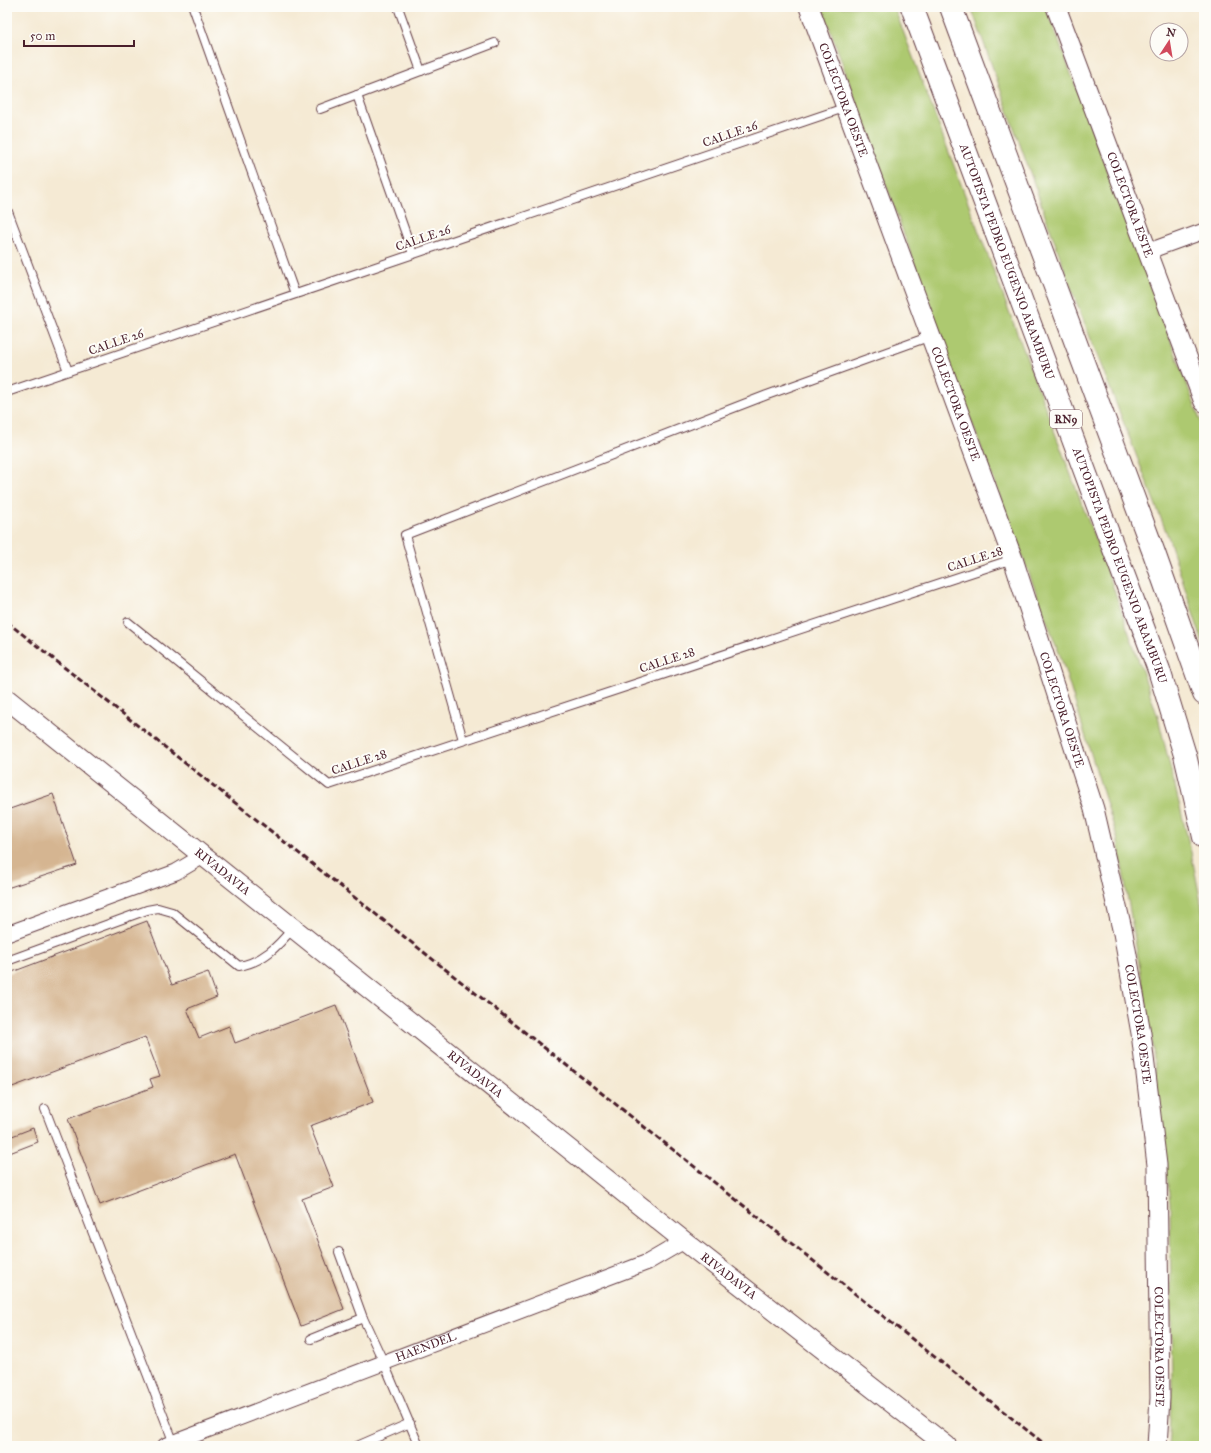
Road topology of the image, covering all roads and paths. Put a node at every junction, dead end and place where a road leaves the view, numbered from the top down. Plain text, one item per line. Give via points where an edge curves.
1 (193, 7) edge
2 (398, 7) edge
3 (809, 7) edge
4 (912, 7) edge
5 (951, 7) edge
6 (1056, 7) edge
7 (495, 43) dead end
8 (421, 71) junction
9 (357, 95) junction
10 (847, 107) junction
11 (320, 109) dead end
12 (7, 209) edge
13 (1204, 231) edge
14 (1149, 251) junction
15 (414, 254) junction
16 (295, 294) junction
17 (931, 336) junction
18 (68, 371) junction
19 (7, 392) edge
20 (1204, 402) edge
21 (1013, 559) junction
22 (128, 622) dead end
23 (1204, 694) edge
24 (7, 699) edge
25 (463, 740) junction
26 (1204, 837) edge
27 (203, 856) junction
28 (293, 928) junction
29 (7, 934) edge
30 (7, 961) edge
31 (45, 1109) dead end
32 (684, 1241) junction
33 (339, 1252) dead end
34 (362, 1318) junction
35 (311, 1339) dead end
36 (384, 1363) junction
37 (410, 1423) junction
38 (171, 1445) edge
39 (350, 1446) edge
40 (356, 1446) edge
41 (419, 1446) edge
42 (947, 1446) edge
43 (1157, 1446) edge

1 - 16 lane
2 - 8 lane
3 - 10 street, COLECTORA OESTE
4 - 26 highway, AUTOPISTA PEDRO EUGENIO ARAMBURU / RN9 via 1158,670 1185,756
5 - 23 highway
6 - 14 street, COLECTORA ESTE
7 - 8 lane
8 - 9 lane
9 - 11 lane
9 - 15 lane
10 - 15 lane, CALLE 26
10 - 17 street, COLECTORA OESTE
12 - 18 lane
13 - 14 street
14 - 20 street, COLECTORA ESTE
15 - 16 lane, CALLE 26
16 - 18 lane, CALLE 26
17 - 21 street, COLECTORA OESTE
17 - 25 lane via 767,395 405,535
18 - 19 lane, CALLE 26
21 - 25 lane, CALLE 28
21 - 43 street, COLECTORA OESTE via 1094,809 1123,933 1141,1033 1157,1165 1160,1398
22 - 25 lane, CALLE 28 via 329,785
24 - 27 street, RIVADAVIA
27 - 28 street, RIVADAVIA
27 - 29 street via 176,872
28 - 30 lane via 269,954 252,964 240,966 172,912 158,908
28 - 32 street, RIVADAVIA
31 - 38 lane
32 - 36 street, HAENDEL via 648,1262
32 - 42 street, RIVADAVIA
33 - 34 lane
34 - 35 lane
34 - 36 lane
36 - 37 lane
36 - 38 street, HAENDEL
37 - 40 lane
37 - 41 lane
39 - 40 lane

